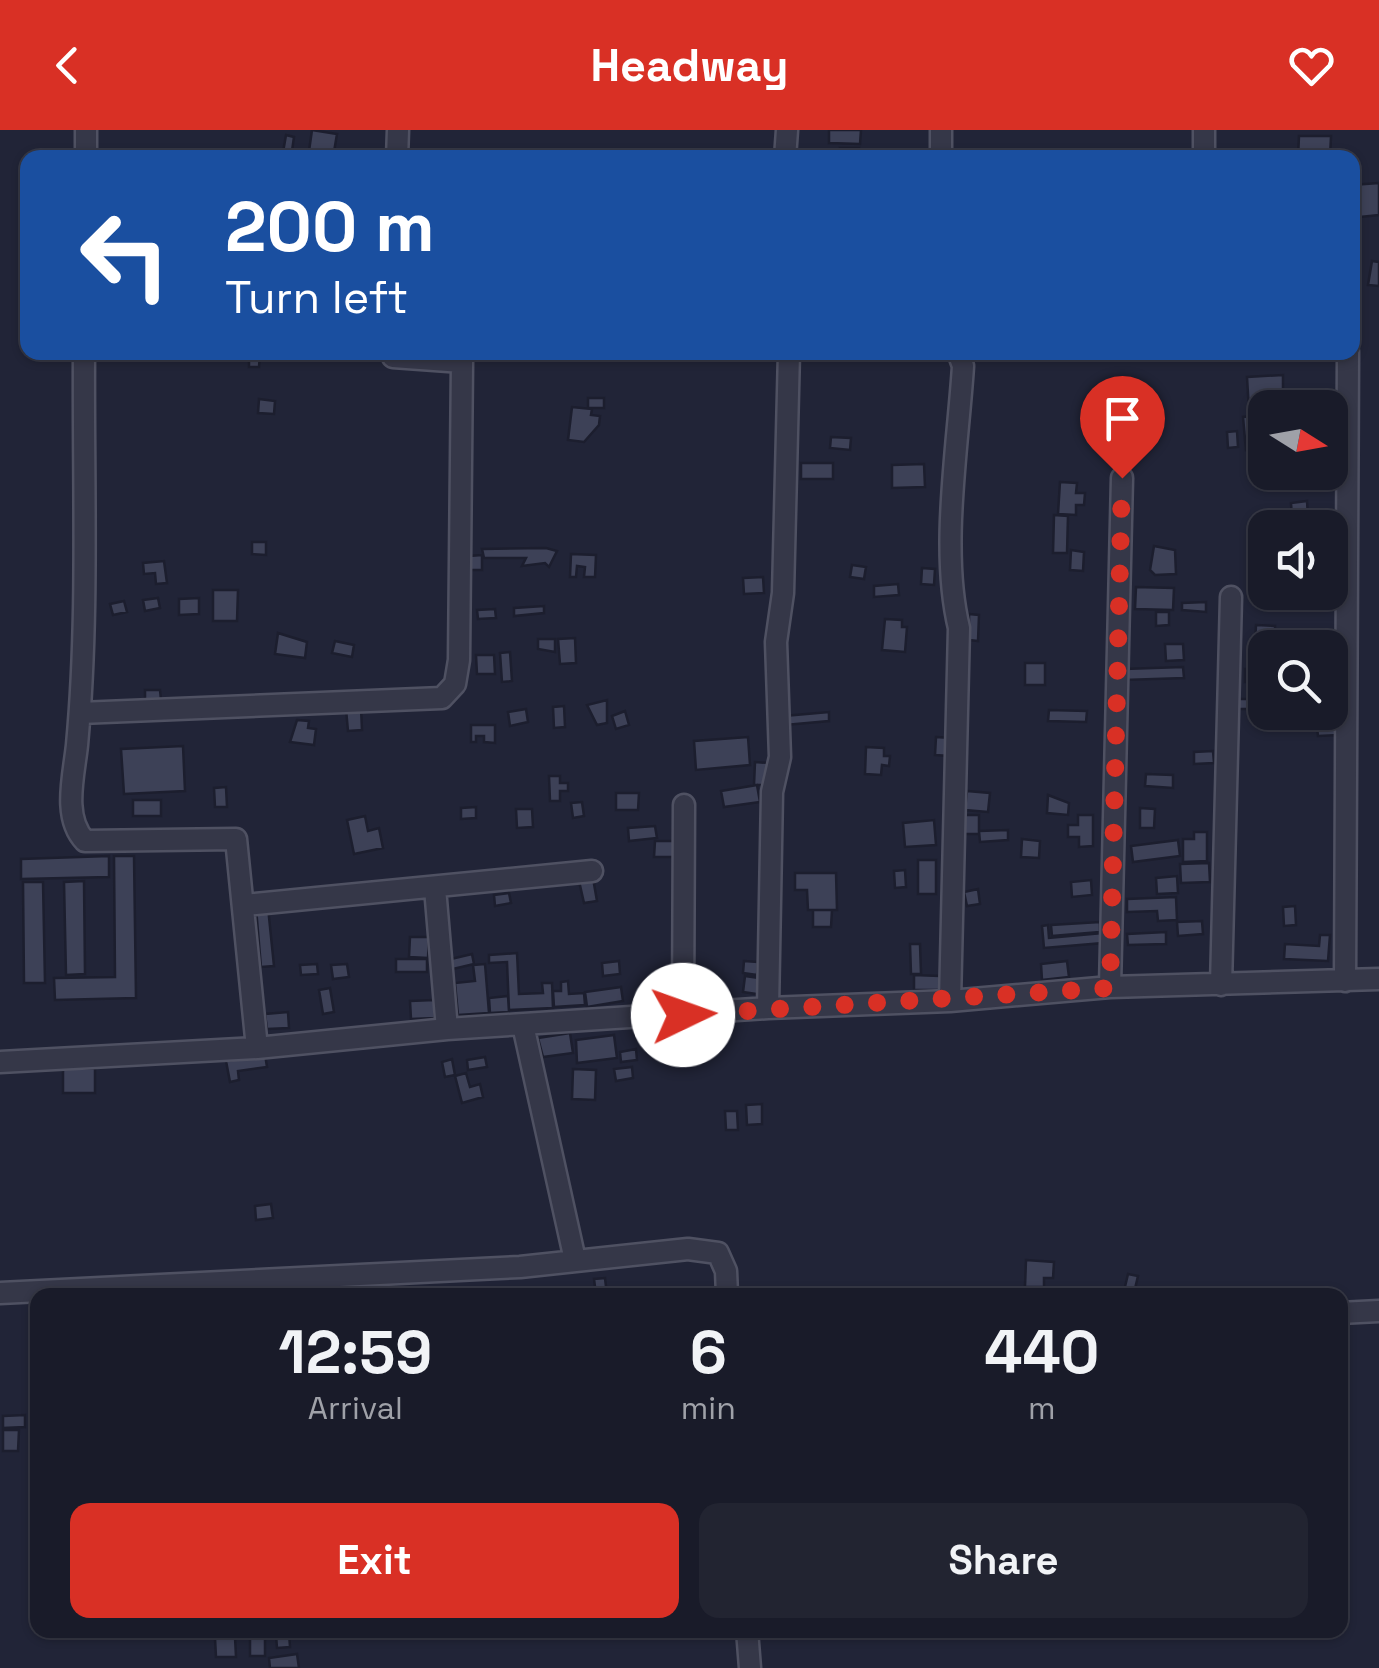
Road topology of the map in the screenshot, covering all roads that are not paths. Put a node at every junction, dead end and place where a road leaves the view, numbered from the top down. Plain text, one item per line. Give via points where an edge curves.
1 (84, 360) edge
2 (434, 360) edge
3 (789, 360) edge
4 (961, 360) edge
5 (1348, 360) edge
6 (1122, 478) dead end
7 (1231, 597) dead end
8 (80, 713) junction
9 (684, 805) dead end
10 (592, 871) dead end
11 (435, 888) junction
12 (245, 905) junction
13 (1379, 978) edge
14 (1345, 981) junction
15 (1221, 985) junction
16 (1110, 988) junction
17 (950, 1000) junction
18 (768, 1008) junction
19 (683, 1015) junction
20 (523, 1025) junction
21 (448, 1029) junction
22 (257, 1048) junction
23 (0, 1062) edge
24 (575, 1260) junction
25 (100, 1288) edge
26 (726, 1288) edge
27 (30, 1292) edge
28 (0, 1293) edge
29 (1379, 1311) edge
30 (1348, 1313) edge
31 (748, 1638) edge
32 (750, 1668) edge

1 - 8 street
2 - 8 street via 462,362 459,660 455,684 442,698
3 - 18 street
4 - 17 street
5 - 14 street
6 - 16 street
7 - 15 street
8 - 12 street via 71,813 77,832 85,841 236,839
9 - 19 street
10 - 11 street
11 - 12 street
11 - 21 street
12 - 22 street
13 - 14 street
14 - 15 street
15 - 16 street
16 - 17 street
17 - 18 street
18 - 19 street
19 - 20 street
20 - 21 street
20 - 24 street
21 - 22 street
22 - 23 street
24 - 25 street
24 - 26 street via 711,1250 723,1260
27 - 28 street
29 - 30 street
31 - 32 street

